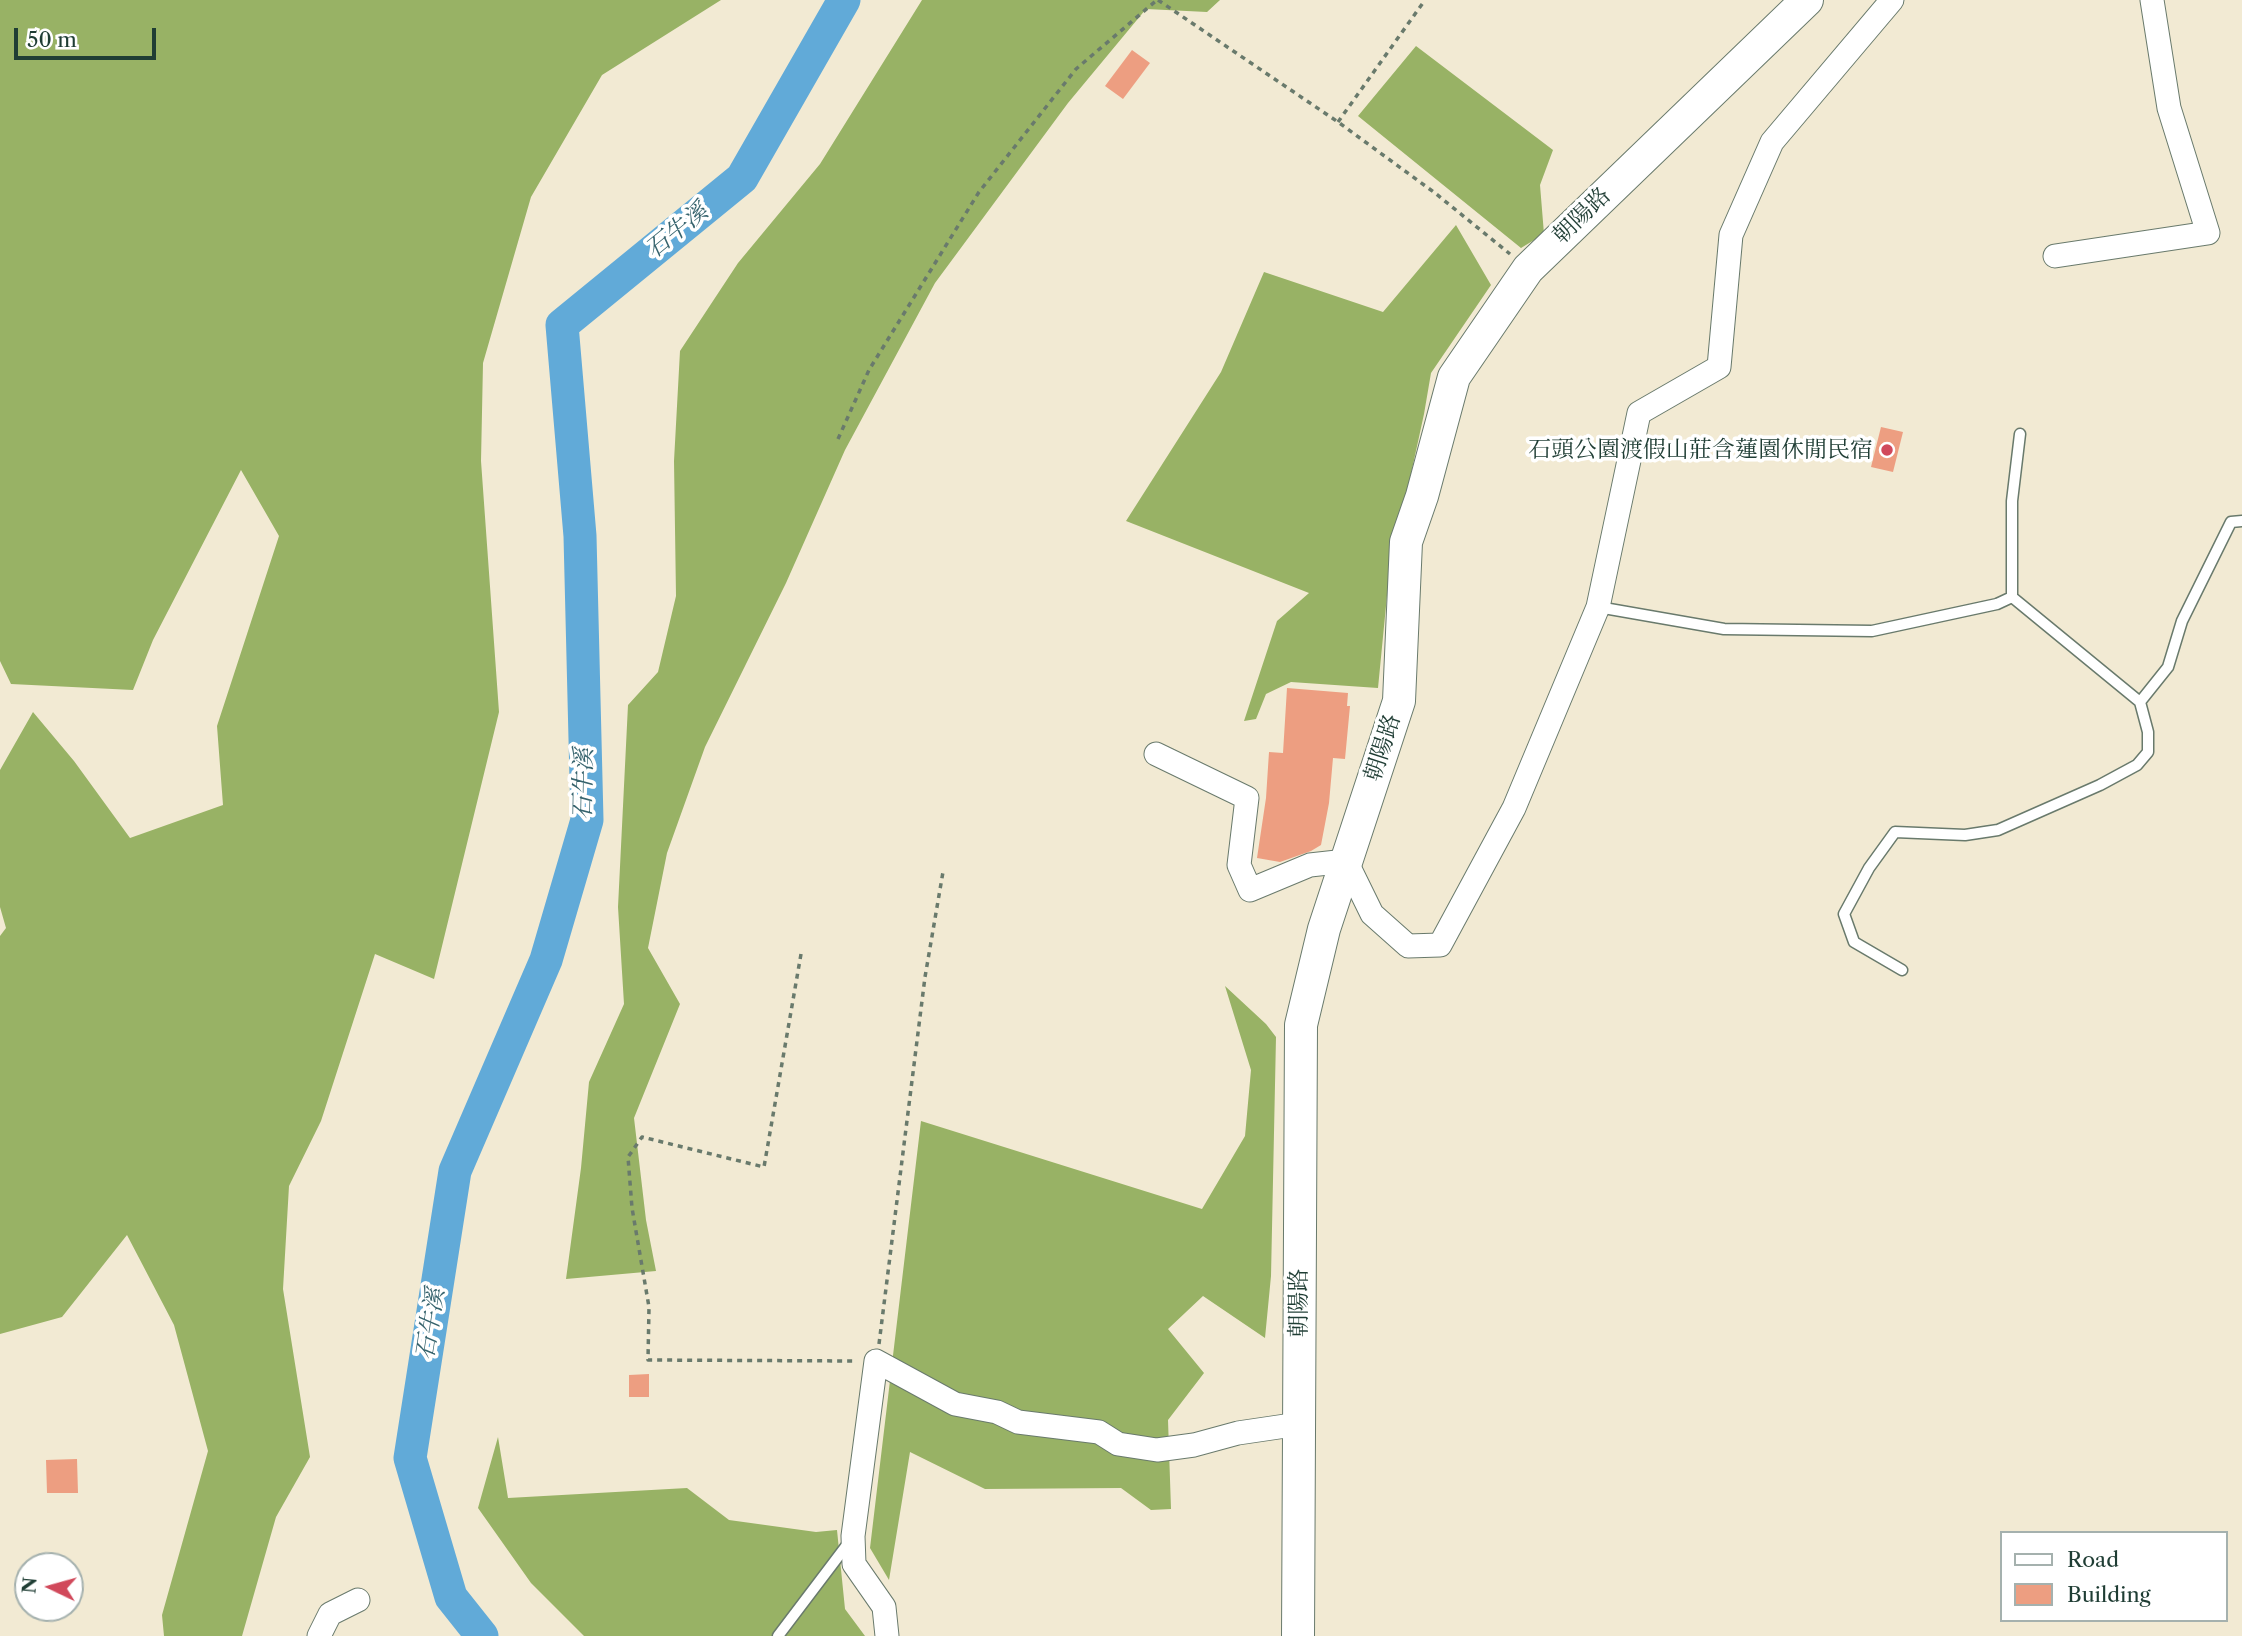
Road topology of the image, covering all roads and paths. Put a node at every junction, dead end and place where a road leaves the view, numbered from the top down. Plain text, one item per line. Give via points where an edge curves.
1 (1157, 0) edge
2 (1425, 0) edge
3 (1807, 0) edge
4 (1892, 0) edge
5 (2152, 0) edge
6 (1338, 122) junction
7 (2055, 256) dead end
8 (1528, 269) junction
9 (2020, 434) dead end
10 (838, 439) dead end
11 (2242, 521) edge
12 (2012, 597) junction
13 (1598, 607) junction
14 (2140, 702) junction
15 (1156, 754) dead end
16 (1346, 861) junction
17 (943, 872) dead end
18 (801, 954) dead end
19 (1902, 970) dead end
20 (876, 1361) junction
21 (1299, 1424) junction
22 (853, 1536) junction
23 (358, 1600) dead end
24 (319, 1636) edge
25 (778, 1636) edge
26 (887, 1636) edge
27 (1298, 1636) edge

1 - 6 path
1 - 10 path via 1076,69 979,192 869,370
2 - 6 path
3 - 8 main road, 朝陽路
4 - 13 street via 1772,142 1731,235 1718,367 1639,413
5 - 7 street via 2169,108 2208,233
6 - 8 path
8 - 16 main road, 朝陽路 via 1454,377 1406,542 1399,701
9 - 12 lane via 2012,502
11 - 14 lane via 2231,522 2182,621 2168,667
12 - 13 lane via 1872,631 1724,629
12 - 14 lane
13 - 16 street via 1514,808 1440,945 1408,946 1372,914
14 - 19 lane via 2148,752 2137,765 1998,830 1965,835 1895,832 1844,914 1854,942
15 - 16 street via 1247,798 1239,865 1250,890 1310,865
16 - 21 main road, 朝陽路 via 1300,1025
17 - 20 path via 925,977
18 - 20 path via 764,1167 642,1137 628,1157 649,1307 648,1360
20 - 21 street via 955,1404 997,1412 1018,1422 1099,1432 1118,1444 1157,1450
20 - 22 street
21 - 27 main road, 朝陽路
22 - 25 lane
22 - 26 street via 854,1564 884,1607
23 - 24 street via 330,1614

